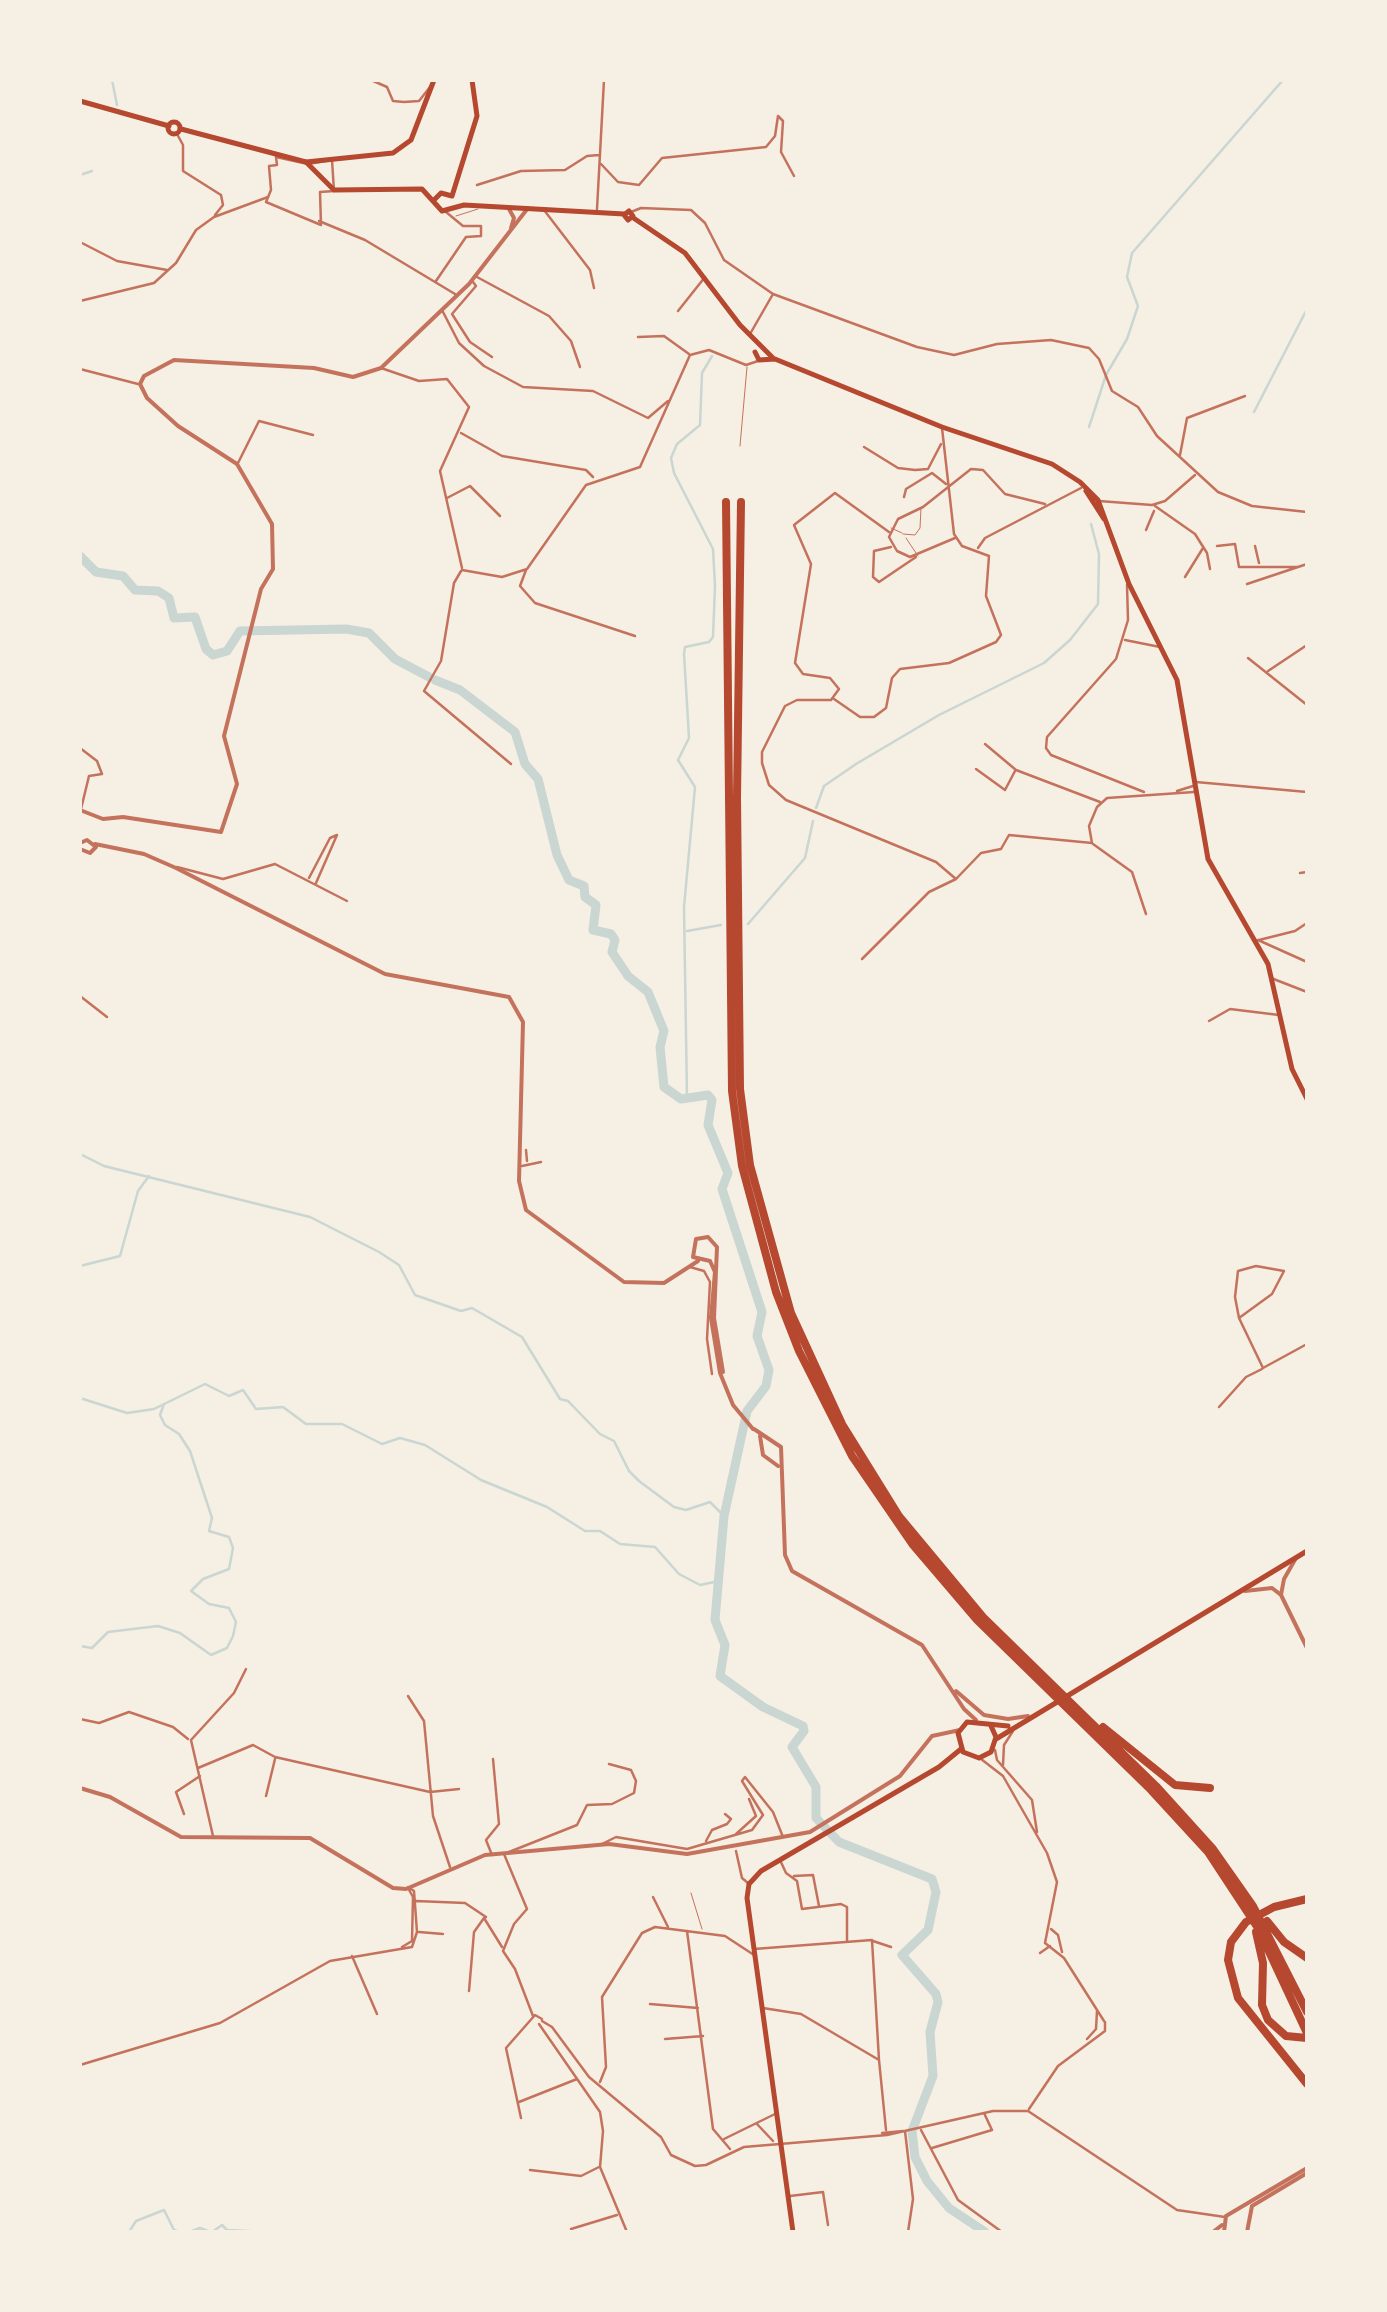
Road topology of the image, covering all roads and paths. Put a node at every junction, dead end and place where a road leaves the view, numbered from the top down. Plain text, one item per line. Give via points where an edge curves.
1 (371, 80) edge
2 (604, 80) edge
3 (472, 81) edge
4 (433, 83) edge
5 (80, 101) edge
6 (179, 132) junction
7 (601, 155) junction
8 (322, 161) junction
9 (307, 163) junction
10 (601, 164) junction
11 (316, 171) junction
12 (794, 176) dead end
13 (452, 183) junction
14 (477, 185) dead end
15 (334, 190) junction
16 (442, 192) junction
17 (268, 196) junction
18 (434, 200) junction
19 (452, 200) junction
20 (486, 206) junction
21 (500, 206) junction
22 (528, 208) junction
23 (544, 208) junction
24 (597, 210) junction
25 (445, 211) junction
26 (629, 214) junction
27 (214, 216) junction
28 (452, 217) junction
29 (320, 221) junction
30 (510, 231) junction
31 (80, 242) edge
32 (168, 270) junction
33 (705, 277) junction
34 (474, 278) junction
35 (436, 282) junction
36 (594, 288) dead end
37 (457, 294) junction
38 (772, 294) junction
39 (80, 301) edge
40 (442, 309) junction
41 (678, 311) dead end
42 (638, 337) dead end
43 (751, 338) junction
44 (690, 355) junction
45 (492, 357) dead end
46 (758, 358) junction
47 (580, 367) dead end
48 (381, 368) junction
49 (80, 369) edge
50 (140, 384) junction
51 (1245, 396) dead end
52 (668, 401) junction
53 (942, 427) junction
54 (460, 432) junction
55 (313, 435) dead end
56 (942, 442) junction
57 (740, 446) dead end
58 (864, 447) dead end
59 (1180, 457) junction
60 (238, 464) junction
61 (1196, 474) junction
62 (595, 479) junction
63 (947, 485) junction
64 (1083, 485) junction
65 (1090, 494) junction
66 (904, 496) dead end
67 (446, 498) junction
68 (726, 502) dead end
69 (742, 502) dead end
70 (1103, 502) junction
71 (1045, 504) junction
72 (1155, 507) junction
73 (921, 508) junction
74 (1307, 512) edge
75 (500, 516) dead end
76 (1109, 526) junction
77 (891, 530) junction
78 (1146, 530) dead end
79 (904, 534) junction
80 (955, 538) junction
81 (893, 546) junction
82 (1217, 546) dead end
83 (1255, 546) dead end
84 (1204, 548) junction
85 (977, 550) junction
86 (918, 556) junction
87 (1259, 564) junction
88 (1307, 564) edge
89 (1297, 567) junction
90 (527, 569) junction
91 (1210, 569) dead end
92 (462, 570) junction
93 (1185, 577) dead end
94 (1129, 584) junction
95 (1247, 584) dead end
96 (635, 636) dead end
97 (1123, 639) junction
98 (1307, 645) edge
99 (1161, 647) junction
100 (1248, 658) dead end
101 (1266, 672) junction
102 (833, 698) junction
103 (1307, 705) edge
104 (986, 744) dead end
105 (80, 748) edge
106 (512, 764) dead end
107 (976, 769) dead end
108 (1016, 770) junction
109 (1195, 786) junction
110 (1307, 792) edge
111 (1146, 793) junction
112 (1101, 803) junction
113 (80, 810) edge
114 (1092, 843) junction
115 (80, 845) edge
116 (95, 847) junction
117 (323, 851) junction
118 (330, 854) junction
119 (176, 868) junction
120 (1307, 872) edge
121 (1300, 873) dead end
122 (956, 879) junction
123 (307, 880) junction
124 (315, 884) junction
125 (347, 900) dead end
126 (1146, 914) dead end
127 (1307, 923) edge
128 (1257, 940) junction
129 (862, 958) dead end
130 (1307, 962) edge
131 (1271, 978) junction
132 (1307, 992) edge
133 (80, 996) edge
134 (1280, 1015) junction
135 (107, 1018) dead end
136 (1209, 1021) dead end
137 (1307, 1099) edge
138 (526, 1150) dead end
139 (540, 1162) dead end
140 (528, 1163) junction
141 (520, 1166) junction
142 (692, 1255) junction
143 (716, 1255) junction
144 (710, 1261) junction
145 (698, 1262) junction
146 (690, 1266) junction
147 (1239, 1318) junction
148 (1307, 1344) edge
149 (1263, 1368) junction
150 (712, 1374) dead end
151 (722, 1376) junction
152 (1219, 1407) dead end
153 (754, 1430) junction
154 (771, 1440) junction
155 (764, 1444) junction
156 (780, 1455) junction
157 (771, 1460) junction
158 (782, 1472) junction
159 (1307, 1551) edge
160 (1296, 1558) junction
161 (1268, 1574) junction
162 (1272, 1588) junction
163 (1241, 1592) junction
164 (1281, 1595) junction
165 (1307, 1648) edge
166 (246, 1669) dead end
167 (944, 1675) junction
168 (1054, 1690) junction
169 (408, 1696) dead end
170 (1065, 1701) junction
171 (964, 1709) junction
172 (1028, 1716) junction
173 (80, 1719) edge
174 (976, 1720) junction
175 (966, 1723) junction
176 (991, 1726) junction
177 (1011, 1726) junction
178 (959, 1734) junction
179 (191, 1740) junction
180 (995, 1742) junction
181 (964, 1752) junction
182 (273, 1756) junction
183 (493, 1758) dead end
184 (979, 1758) junction
185 (610, 1764) dead end
186 (198, 1768) junction
187 (1006, 1771) junction
188 (200, 1776) junction
189 (80, 1788) edge
190 (1210, 1788) dead end
191 (459, 1789) dead end
192 (430, 1792) junction
193 (266, 1796) dead end
194 (748, 1799) dead end
195 (1034, 1806) junction
196 (1025, 1810) junction
197 (184, 1814) dead end
198 (726, 1814) dead end
199 (826, 1829) junction
200 (1038, 1834) junction
201 (735, 1835) junction
202 (783, 1837) junction
203 (213, 1838) junction
204 (706, 1842) junction
205 (601, 1845) junction
206 (736, 1851) dead end
207 (504, 1854) junction
208 (492, 1855) junction
209 (780, 1860) junction
210 (451, 1869) junction
211 (792, 1876) junction
212 (750, 1884) junction
213 (407, 1886) junction
214 (690, 1894) dead end
215 (653, 1897) dead end
216 (1307, 1899) edge
217 (414, 1901) junction
218 (820, 1907) junction
219 (486, 1917) junction
220 (1261, 1926) junction
221 (668, 1928) junction
222 (687, 1930) junction
223 (1051, 1931) junction
224 (418, 1932) junction
225 (702, 1932) junction
226 (444, 1934) dead end
227 (872, 1940) junction
228 (847, 1941) junction
229 (413, 1943) junction
230 (1052, 1944) junction
231 (891, 1947) dead end
232 (502, 1948) junction
233 (754, 1952) junction
234 (354, 1955) junction
235 (1307, 1958) edge
236 (469, 1991) dead end
237 (650, 2004) dead end
238 (700, 2008) junction
239 (762, 2008) junction
240 (1304, 2011) edge
241 (377, 2014) dead end
242 (533, 2018) junction
243 (540, 2022) junction
244 (1101, 2022) junction
245 (1098, 2030) junction
246 (1307, 2035) edge
247 (704, 2036) junction
248 (665, 2039) dead end
249 (879, 2060) junction
250 (80, 2065) edge
251 (578, 2078) junction
252 (600, 2083) junction
253 (1307, 2084) edge
254 (518, 2102) junction
255 (1028, 2111) junction
256 (777, 2112) junction
257 (984, 2113) junction
258 (520, 2118) dead end
259 (756, 2123) junction
260 (920, 2129) junction
261 (886, 2130) junction
262 (907, 2131) junction
263 (881, 2134) junction
264 (724, 2138) junction
265 (773, 2141) dead end
266 (781, 2144) junction
267 (931, 2149) junction
268 (731, 2152) junction
269 (600, 2166) junction
270 (530, 2170) dead end
271 (1307, 2170) edge
272 (788, 2196) junction
273 (1234, 2213) junction
274 (620, 2214) junction
275 (1226, 2216) junction
276 (1212, 2218) junction
277 (1248, 2222) junction
278 (828, 2225) dead end
279 (1222, 2225) junction
280 (571, 2229) dead end
281 (627, 2232) edge
282 (794, 2232) edge
283 (908, 2232) edge
284 (1002, 2232) edge
285 (1213, 2232) edge
286 (1224, 2232) edge
287 (1246, 2232) edge

1 - 4 street via 404,102 420,101
2 - 7 street
3 - 13 main road via 476,122
4 - 8 main road via 410,140 398,152
5 - 6 main road via 168,126 175,122
6 - 9 main road
6 - 27 street via 183,171 221,195
7 - 10 street
7 - 14 street via 565,170 520,171
8 - 9 main road
8 - 11 main road
8 - 15 street via 335,166
9 - 11 main road
9 - 17 street via 276,157 277,166 269,166
10 - 12 street via 618,182 639,186 662,158 766,147 778,116 781,152
10 - 24 street
11 - 15 main road
13 - 16 main road
13 - 19 main road
15 - 18 main road via 416,188
15 - 29 street via 320,192
16 - 18 main road
16 - 19 main road
17 - 27 street
17 - 29 street via 266,202
18 - 25 main road
19 - 20 main road
19 - 25 main road
20 - 21 main road
20 - 28 lane
21 - 22 main road
21 - 30 street via 512,213
22 - 23 main road
22 - 30 street
23 - 24 main road
23 - 36 street via 590,270
24 - 26 main road
25 - 28 street
26 - 33 main road via 671,240
26 - 38 street via 683,208 696,213 724,260
27 - 32 street
28 - 35 street via 463,226 481,226 480,236 466,237
29 - 35 street
30 - 34 street
31 - 32 street via 118,261
32 - 39 street via 140,289
33 - 41 street
33 - 43 main road
34 - 37 street
34 - 45 street via 476,286 452,314 470,342
34 - 47 street via 549,316 571,341
35 - 37 street
37 - 40 street
38 - 43 street
38 - 59 street via 954,355 1010,343 1082,345 1099,358 1112,391 1138,408
40 - 48 street
40 - 52 street via 458,342 484,366 523,386 593,391 648,418
42 - 44 street via 664,336
43 - 46 main road
43 - 46 main road via 762,347
44 - 46 street via 709,350
44 - 52 street
46 - 53 main road via 776,359
46 - 57 lane via 743,379
48 - 50 street via 353,377 174,360 149,370
48 - 54 street via 419,381 449,380 468,407
49 - 50 street
50 - 60 street via 178,426
51 - 59 street via 1187,418
52 - 62 street via 640,466
53 - 56 street
53 - 64 main road via 1052,464
54 - 62 street via 502,456 586,470
54 - 67 street via 440,471
55 - 60 street via 259,422
56 - 58 street via 928,470 898,468
56 - 63 street
59 - 61 street
60 - 113 street via 274,533 272,569 224,736 236,784 220,832
61 - 72 street
61 - 74 street via 1239,503
62 - 90 street
63 - 66 street via 932,473
63 - 71 street via 979,468 1004,494
63 - 73 street
63 - 80 street
64 - 65 main road
64 - 71 street
65 - 70 main road
65 - 70 street
65 - 76 main road
67 - 75 street via 470,486
67 - 92 street
68 - 168 highway via 732,1091 757,1227 799,1351 852,1456 952,1592
69 - 168 highway via 740,1070 750,1165 771,1252 814,1368 882,1490 964,1597
70 - 72 street
70 - 76 main road
71 - 85 street via 985,538
72 - 78 street
72 - 84 street
73 - 77 street
73 - 79 lane via 920,528
76 - 94 main road
77 - 79 lane
77 - 81 street
77 - 102 street via 835,493 794,525 811,564 795,663 803,674 834,680
79 - 86 lane
80 - 85 street
80 - 86 street
81 - 86 street
81 - 86 street via 874,551 878,582
82 - 87 street via 1235,544 1240,567
83 - 87 street
84 - 91 street
84 - 93 street
85 - 102 street via 990,560 986,596 999,639 948,663 900,669 886,708 874,716 860,717
87 - 89 street
88 - 89 street
89 - 95 street
90 - 92 street via 502,576
90 - 96 street via 520,586 535,603
92 - 106 street via 454,583 442,661 424,692
94 - 97 street
94 - 99 main road
97 - 99 street
97 - 111 street via 1108,671 1047,737 1046,748
98 - 101 street
99 - 109 main road via 1183,701
100 - 101 street
101 - 103 street
102 - 122 street via 785,706 762,752 769,785 786,800 936,862
104 - 108 street
105 - 113 street via 102,774 89,776
107 - 108 street via 1005,790
108 - 112 street
109 - 110 street
109 - 111 street
109 - 128 main road via 1208,860
111 - 112 street
112 - 114 street via 1089,826
114 - 122 street via 1008,835 1004,847 981,853
114 - 126 street via 1132,872
115 - 116 street
115 - 116 street via 87,840
116 - 119 street via 144,854
117 - 118 street
117 - 118 street via 337,835
117 - 123 street
118 - 124 street
119 - 123 street via 228,879 275,864
119 - 141 street via 386,974 514,1001 523,1022
120 - 121 street
122 - 129 street via 930,892
123 - 124 street
124 - 125 street
127 - 128 street
128 - 130 street
128 - 131 main road
131 - 132 street
131 - 134 main road
133 - 135 street
134 - 136 street via 1230,1009
134 - 137 main road via 1292,1069
138 - 140 street
139 - 140 street
140 - 141 street
141 - 146 street via 521,1196 534,1220 618,1280 664,1282
142 - 143 street via 694,1242 704,1237 715,1243
142 - 145 street
142 - 146 street
143 - 144 street
143 - 151 street via 714,1318
144 - 145 street
144 - 151 street
145 - 146 street
146 - 150 street via 710,1282 706,1340
147 - 147 street via 1238,1272 1256,1266 1284,1271 1272,1294
147 - 149 street
148 - 149 street
149 - 152 street
151 - 153 street via 732,1405
153 - 154 street
153 - 155 street
154 - 155 street
154 - 156 street via 780,1444
155 - 157 street
156 - 157 street
156 - 158 street
157 - 158 street
158 - 167 street via 784,1556 792,1570 914,1640
159 - 160 main road
160 - 161 main road
160 - 164 street
161 - 162 street
161 - 163 main road
162 - 163 street
162 - 164 street
163 - 172 main road
164 - 165 street
166 - 179 street via 234,1693
167 - 171 street
167 - 172 street via 984,1715
168 - 170 highway
169 - 192 street via 424,1721
170 - 190 highway via 1175,1785
170 - 220 highway via 1223,1867
171 - 174 street
171 - 175 street
172 - 177 main road
172 - 187 street via 1004,1745
173 - 179 street via 98,1723 130,1712 173,1726
174 - 175 main road
174 - 176 main road
175 - 178 main road
176 - 177 main road
176 - 180 main road
177 - 180 main road
178 - 181 main road
178 - 199 street via 932,1736 900,1776
179 - 186 street
180 - 184 main road
180 - 187 street
181 - 184 main road
181 - 199 main road
182 - 186 street via 253,1745
182 - 192 street
182 - 193 street
183 - 208 street via 499,1824 486,1840
184 - 196 street via 1003,1776
185 - 207 street via 631,1770 634,1793 612,1804 586,1805 577,1824
186 - 188 street
187 - 195 street
188 - 197 street via 176,1792
188 - 203 street
189 - 203 street via 174,1835
191 - 192 street
192 - 210 street
194 - 201 street via 756,1816
195 - 196 street
195 - 200 street
196 - 200 street
198 - 204 street via 728,1824 706,1834
199 - 202 street
199 - 209 main road
200 - 223 street via 1058,1882
201 - 202 street via 764,1819 742,1783 745,1777
201 - 204 street
202 - 205 street via 687,1854
203 - 213 street via 310,1838 393,1888
204 - 205 street via 680,1850 616,1837
205 - 207 street
206 - 212 street via 742,1878
207 - 208 street
207 - 232 street via 527,1909
208 - 210 street
209 - 211 street
209 - 212 main road
210 - 213 street via 424,1885
211 - 218 street via 802,1909
211 - 218 street via 814,1875
212 - 233 main road
213 - 217 street
213 - 229 street
214 - 225 lane
215 - 221 street
216 - 253 highway via 1246,1922 1234,1935 1228,1960 1238,1998
217 - 219 street via 465,1903
217 - 224 street
218 - 228 street via 847,1907
219 - 232 street
219 - 236 street via 474,1932
220 - 235 highway
220 - 240 highway
220 - 246 highway via 1268,2020 1286,2036
221 - 222 street
221 - 252 street via 642,1932 602,1997 606,2067
222 - 225 street
222 - 238 street
223 - 230 street
223 - 230 street
224 - 226 street
224 - 229 street
225 - 233 street
227 - 228 street
227 - 231 street
227 - 249 street
228 - 233 street
229 - 234 street
230 - 244 street
232 - 242 street
233 - 239 main road
234 - 241 street
234 - 250 street via 330,1961 220,2024
237 - 238 street
238 - 247 street
239 - 249 street via 801,2014
239 - 256 main road
240 - 246 highway
242 - 243 street
242 - 243 street via 539,2014
242 - 254 street via 506,2048
243 - 251 street
243 - 252 street via 552,2026 578,2067
244 - 245 street
244 - 245 street via 1107,2028
245 - 255 street via 1055,2070
247 - 248 street
247 - 264 street via 713,2130
249 - 261 street
251 - 254 street
251 - 269 street via 600,2112
252 - 268 street via 671,2155 702,2166
254 - 258 street
255 - 257 street
255 - 276 street via 1177,2210
256 - 259 street
256 - 266 main road
257 - 260 street
257 - 267 street via 992,2130
259 - 264 street
259 - 265 street
260 - 262 street
260 - 267 street
261 - 262 street
261 - 263 street
262 - 263 street
262 - 283 street via 913,2199
263 - 266 street
264 - 268 street
266 - 268 street
266 - 272 main road
267 - 284 street via 958,2200
269 - 270 street via 580,2176
269 - 274 street
271 - 273 street
271 - 277 street via 1252,2206
272 - 278 street via 822,2192
272 - 282 main road
273 - 275 street
273 - 277 street
274 - 280 street
274 - 281 street
275 - 276 street
275 - 279 street
276 - 279 street
277 - 287 street
279 - 285 street
279 - 286 street

